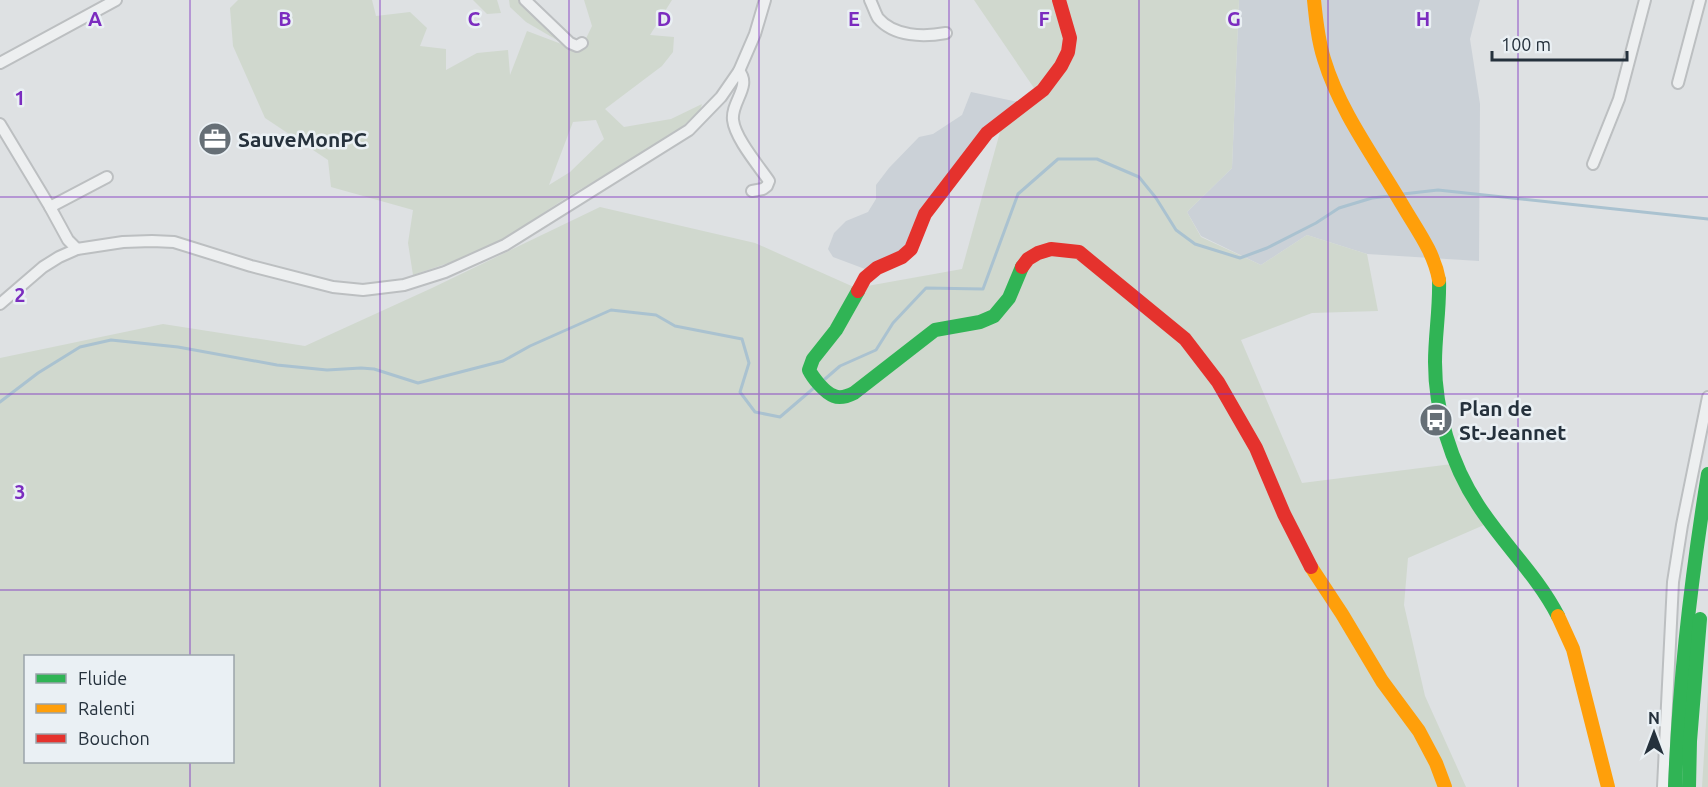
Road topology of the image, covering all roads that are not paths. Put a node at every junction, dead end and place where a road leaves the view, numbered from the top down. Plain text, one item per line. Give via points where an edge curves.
1 (116, 0) edge
2 (525, 0) edge
3 (765, 0) edge
4 (870, 0) edge
5 (1059, 0) edge
6 (1314, 0) edge
7 (1645, 0) edge
8 (1700, 0) edge
9 (945, 33) dead end
10 (582, 43) dead end
11 (0, 63) edge
12 (739, 71) junction
13 (1678, 83) dead end
14 (0, 124) edge
15 (1593, 164) dead end
16 (107, 177) dead end
17 (752, 191) dead end
18 (51, 207) junction
19 (76, 249) junction
20 (0, 304) edge
21 (1708, 397) edge
22 (1708, 474) edge
23 (1708, 554) edge
24 (1445, 787) edge
25 (1608, 787) edge
26 (1663, 787) edge
27 (1675, 787) edge
28 (1689, 787) edge

1 - 11 street
2 - 10 street via 570,43
3 - 12 street
4 - 9 street via 886,25 928,36
5 - 24 main road via 1070,38 1061,66 1043,90 987,133 925,214 911,249 877,268 860,285 836,330 813,359 812,376 833,396 844,397 862,388 935,330 992,317 1009,298 1024,262 1037,252 1058,248 1079,252 1185,339 1213,374 1256,448 1305,559 1382,681 1419,731
6 - 25 main road via 1320,42 1334,87 1402,201 1438,272 1435,376 1446,433 1461,472 1484,513 1542,587 1566,628
7 - 15 street via 1619,99
8 - 13 street
12 - 17 street via 743,85 733,117 736,130 769,181 763,189
12 - 19 street via 704,116 672,141 505,245 445,272 404,285 363,290 333,287 174,242 123,242
14 - 18 street
16 - 18 street
18 - 19 street
19 - 20 street via 43,267
21 - 26 street via 1673,582
22 - 27 main road via 1682,664
23 - 28 main road

